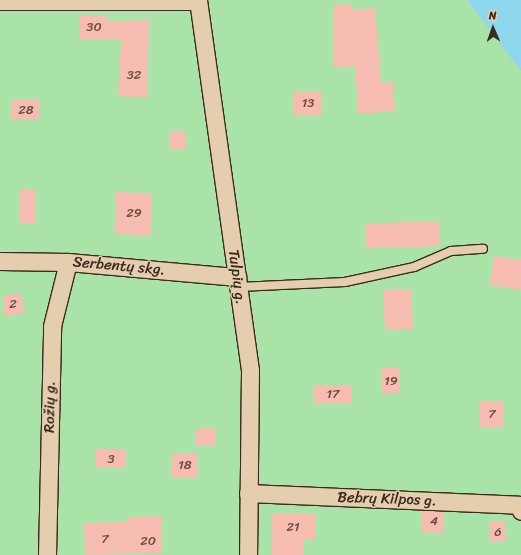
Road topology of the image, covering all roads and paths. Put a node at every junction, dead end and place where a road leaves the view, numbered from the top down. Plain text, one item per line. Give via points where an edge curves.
1 (0, 0) edge
2 (198, 1) edge
3 (483, 248) dead end
4 (0, 260) edge
5 (68, 262) junction
6 (238, 282) junction
7 (248, 493) junction
8 (521, 511) edge
9 (47, 555) edge
10 (248, 555) edge

1 - 2 street
2 - 6 street, Tulpių g.
3 - 6 lane via 451,251 414,267 345,282
4 - 5 street, Serbentų skg.
5 - 6 street, Serbentų skg.
5 - 9 street, Rožių g. via 52,326
6 - 7 street, Tulpių g. via 250,370
7 - 8 street, Bebrų Kilpos g. via 520,505
7 - 10 street, Tulpių g.

